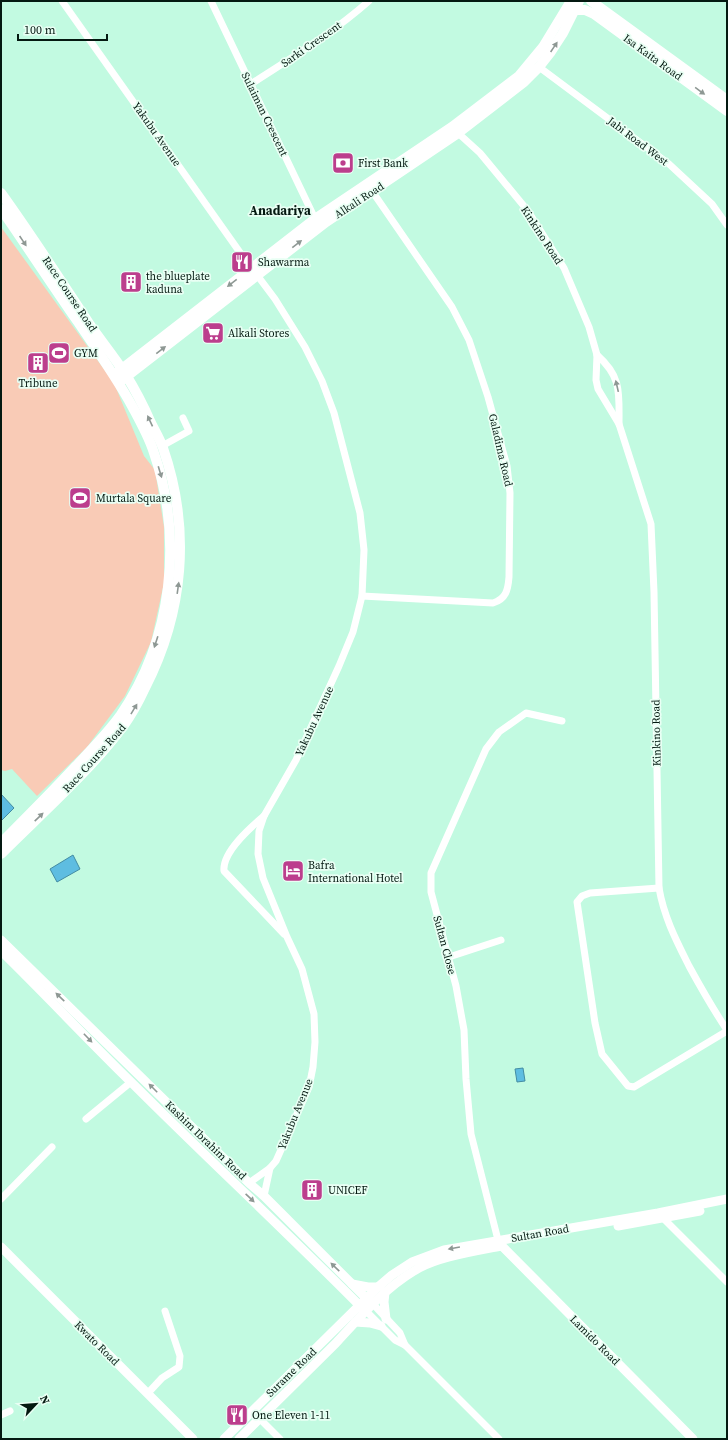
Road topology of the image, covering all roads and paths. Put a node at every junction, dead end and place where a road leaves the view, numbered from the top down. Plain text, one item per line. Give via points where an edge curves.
1 (62, 1) edge
2 (211, 1) edge
3 (369, 1) edge
4 (591, 1) edge
5 (575, 4) edge
6 (539, 67) junction
7 (678, 70) junction
8 (250, 84) junction
9 (727, 100) edge
10 (727, 111) edge
11 (458, 132) junction
12 (372, 191) junction
13 (1, 193) edge
14 (1, 209) edge
15 (317, 223) junction
16 (727, 225) edge
17 (254, 272) junction
18 (110, 352) junction
19 (597, 355) junction
20 (140, 360) junction
21 (120, 375) junction
22 (138, 394) junction
23 (183, 418) dead end
24 (619, 424) junction
25 (162, 446) junction
26 (362, 596) junction
27 (562, 721) dead end
28 (264, 816) junction
29 (1, 843) edge
30 (1, 854) edge
31 (659, 888) junction
32 (287, 937) junction
33 (1, 940) edge
34 (501, 940) dead end
35 (1, 951) edge
36 (449, 957) junction
37 (727, 1031) edge
38 (131, 1082) junction
39 (169, 1104) junction
40 (162, 1112) junction
41 (86, 1119) dead end
42 (52, 1147) dead end
43 (270, 1168) junction
44 (249, 1183) junction
45 (264, 1196) junction
46 (1, 1199) edge
47 (727, 1199) edge
48 (727, 1205) edge
49 (663, 1218) junction
50 (500, 1243) junction
51 (1, 1247) edge
52 (727, 1282) edge
53 (352, 1284) junction
54 (343, 1288) junction
55 (382, 1289) junction
56 (370, 1301) junction
57 (363, 1308) junction
58 (165, 1311) dead end
59 (352, 1319) junction
60 (384, 1323) junction
61 (148, 1393) junction
62 (10, 1411) dead end
63 (1, 1415) edge
64 (260, 1419) junction
65 (193, 1439) edge
66 (224, 1439) edge
67 (239, 1439) edge
68 (280, 1439) edge
69 (499, 1439) edge
70 (693, 1439) edge

1 - 17 street, Yakubu Avenue
2 - 8 street, Sulaiman Crescent
3 - 8 street, Sarki Crescent via 304,50
4 - 7 main road, Isa Kaita Road
6 -> 5 main road, Alkali Road via 563,33
5 - 7 main road, Isa Kaita Road
5 - 15 main road, Alkali Road via 519,76
6 - 11 main road, Alkali Road via 524,82
6 - 16 street, Jabi Road West via 669,164 712,204
7 - 9 main road, Isa Kaita Road
7 -> 10 main road, Isa Kaita Road
8 - 15 street, Sulaiman Crescent
11 - 12 main road, Alkali Road
11 - 19 street, Kinkino Road via 480,153 528,211 564,268 589,327
12 - 15 main road, Alkali Road
12 - 26 street, Galadima Road via 452,307 469,340 507,466 510,492 509,577 506,596 493,603
13 - 18 main road, Race Course Road
14 -> 21 main road, Race Course Road
15 - 17 main road, Alkali Road
17 - 20 main road, Alkali Road
17 - 26 street, Yakubu Avenue via 275,299 305,347 334,413 360,513 364,550
18 - 20 main road
18 - 21 main road, Race Course Road
19 - 24 street, Kinkino Road via 598,389
24 -> 19 street, Kinkino Road via 619,392 616,378
20 - 21 main road, Alkali Road
20 - 22 main road
21 - 22 main road, Race Course Road
21 -> 29 main road, Race Course Road via 153,449 168,506 169,583 164,612 156,643 145,669 119,716 99,741
25 -> 22 main road, Race Course Road
23 - 25 street via 189,431
24 - 31 street, Kinkino Road via 650,524 654,592
30 -> 25 main road, Race Course Road via 105,748 125,724 154,671 165,644 179,583 180,530 171,476
26 - 28 street, Yakubu Avenue via 353,632 339,666 296,760
27 - 36 street, Sultan Close via 523,714 499,732 486,749 432,873 430,892
28 - 32 street, Yakubu Avenue via 259,831 258,854 263,878
28 - 32 street via 228,854 223,865 224,871
31 - 37 street, Kinkino Road via 672,933
31 - 37 street via 590,893 582,896 578,902 595,1023 602,1054 628,1086 634,1087
32 - 43 street, Yakubu Avenue via 302,969 314,1014 315,1048 309,1087 276,1161
39 -> 33 street, Kashim Ibrahim Road
34 - 36 street
35 -> 38 street, Kashim Ibrahim Road
36 - 50 street, Sultan Close via 464,1030 471,1134
38 - 40 street, Kashim Ibrahim Road
38 - 41 street
39 - 40 street
39 - 44 street, Kashim Ibrahim Road
40 -> 54 street, Kashim Ibrahim Road
42 - 46 street
43 - 44 street, Yakubu Avenue
43 - 45 street, Yakubu Avenue
44 - 45 street, Kashim Ibrahim Road
53 -> 45 street, Kashim Ibrahim Road
47 - 50 street, Sultan Road
48 - 49 street, Sultan Road
49 - 50 street, Sultan Road
49 - 52 street
50 - 55 street, Sultan Road via 444,1250 421,1258 392,1275
50 - 70 street, Lamido Road
51 - 61 street, Kwato Road
53 - 55 street
53 - 56 street, Kashim Ibrahim Road
54 - 57 street, Kashim Ibrahim Road
54 - 59 street
55 - 56 street, Sultan Road
55 - 60 street
56 - 57 street, Sultan Road
56 - 60 street, Kashim Ibrahim Road
57 - 59 street, Surame Road
57 - 60 street, Kashim Ibrahim Road
58 - 61 street via 180,1356 179,1367 162,1378
59 - 60 street
59 - 64 street, Surame Road
59 - 66 street, Surame Road
60 - 69 street, Kashim Ibrahim Road via 395,1340 405,1345
61 - 65 street, Kwato Road
62 - 63 street
64 - 67 street, Surame Road
64 - 68 street

